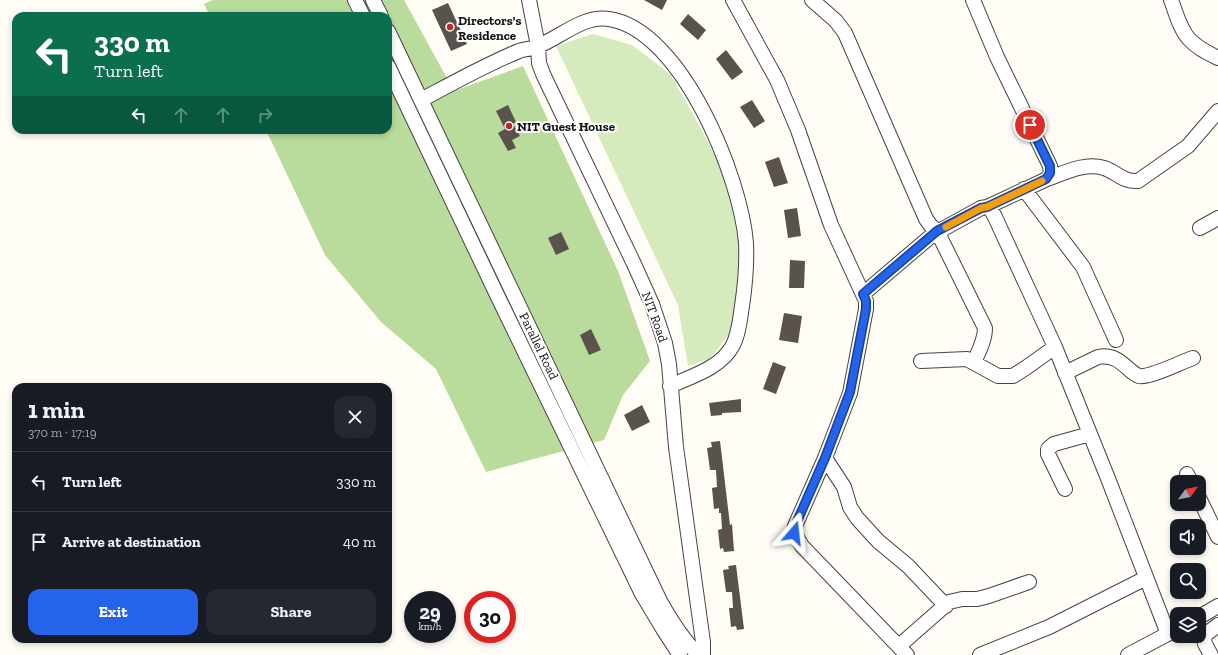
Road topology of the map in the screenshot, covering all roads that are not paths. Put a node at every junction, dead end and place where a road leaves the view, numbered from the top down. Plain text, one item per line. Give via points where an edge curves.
1 (355, 0) edge
2 (373, 0) edge
3 (529, 0) edge
4 (733, 0) edge
5 (812, 0) edge
6 (973, 0) edge
7 (1171, 0) edge
8 (361, 12) edge
9 (379, 12) edge
10 (392, 39) edge
11 (538, 46) junction
12 (1218, 58) edge
13 (392, 74) edge
14 (421, 100) junction
15 (1218, 111) edge
16 (1046, 179) junction
17 (1024, 189) junction
18 (987, 207) junction
19 (1218, 218) edge
20 (1200, 228) dead end
21 (937, 231) junction
22 (863, 294) junction
23 (1116, 340) dead end
24 (1054, 347) junction
25 (1193, 358) dead end
26 (921, 361) dead end
27 (974, 362) junction
28 (1065, 373) junction
29 (670, 386) junction
30 (1090, 434) junction
31 (825, 458) junction
32 (1065, 489) dead end
33 (1206, 506) edge
34 (1213, 514) edge
35 (1218, 537) edge
36 (1146, 578) junction
37 (1029, 582) dead end
38 (946, 606) junction
39 (1218, 606) edge
40 (1206, 613) edge
41 (1218, 626) edge
42 (1170, 627) edge
43 (1170, 632) edge
44 (903, 650) edge
45 (680, 655) edge
46 (698, 655) edge
47 (703, 655) edge
48 (980, 655) edge
49 (1128, 655) edge
50 (1211, 655) edge

1 - 8 street
2 - 9 street
3 - 11 street, NIT Road
4 - 22 street via 777,80 798,130 831,225
5 - 21 street via 836,21 845,33 926,219
6 - 16 street via 997,57 1050,166 1050,173
7 - 12 street via 1183,31 1189,39
10 - 14 street, Parallel Road
11 - 14 street via 491,64
11 - 29 street, NIT Road via 539,63 543,74 652,304 665,343
11 - 29 street via 596,19 608,19 634,28 673,63 693,92 717,140 742,217 746,243 740,322 734,344 726,356 715,365
13 - 45 street, Parallel Road via 642,594
14 - 46 street, Parallel Road via 660,601 687,644
15 - 16 street via 1188,146 1138,181 1121,178 1105,168 1096,166 1076,169
16 - 17 street
17 - 18 street
17 - 23 street via 1083,267
18 - 21 street
18 - 24 street via 995,217
19 - 20 street
21 - 22 street
21 - 27 street via 985,328
22 - 31 street via 866,309 850,392
24 - 27 street via 1013,376 998,376
24 - 28 street
25 - 28 street via 1144,376 1135,374 1114,357 1103,356
26 - 27 street
28 - 30 street
29 - 47 street, NIT Road
30 - 32 street via 1054,444 1048,449
30 - 36 street
31 - 38 street via 844,487 850,507 857,518
31 - 44 street via 795,526 796,538
33 - 34 street
34 - 35 street
36 - 42 street
36 - 48 street via 1049,627
37 - 38 street via 977,599 953,600
38 - 44 street
39 - 40 street
41 - 50 street via 1204,638
43 - 49 street

